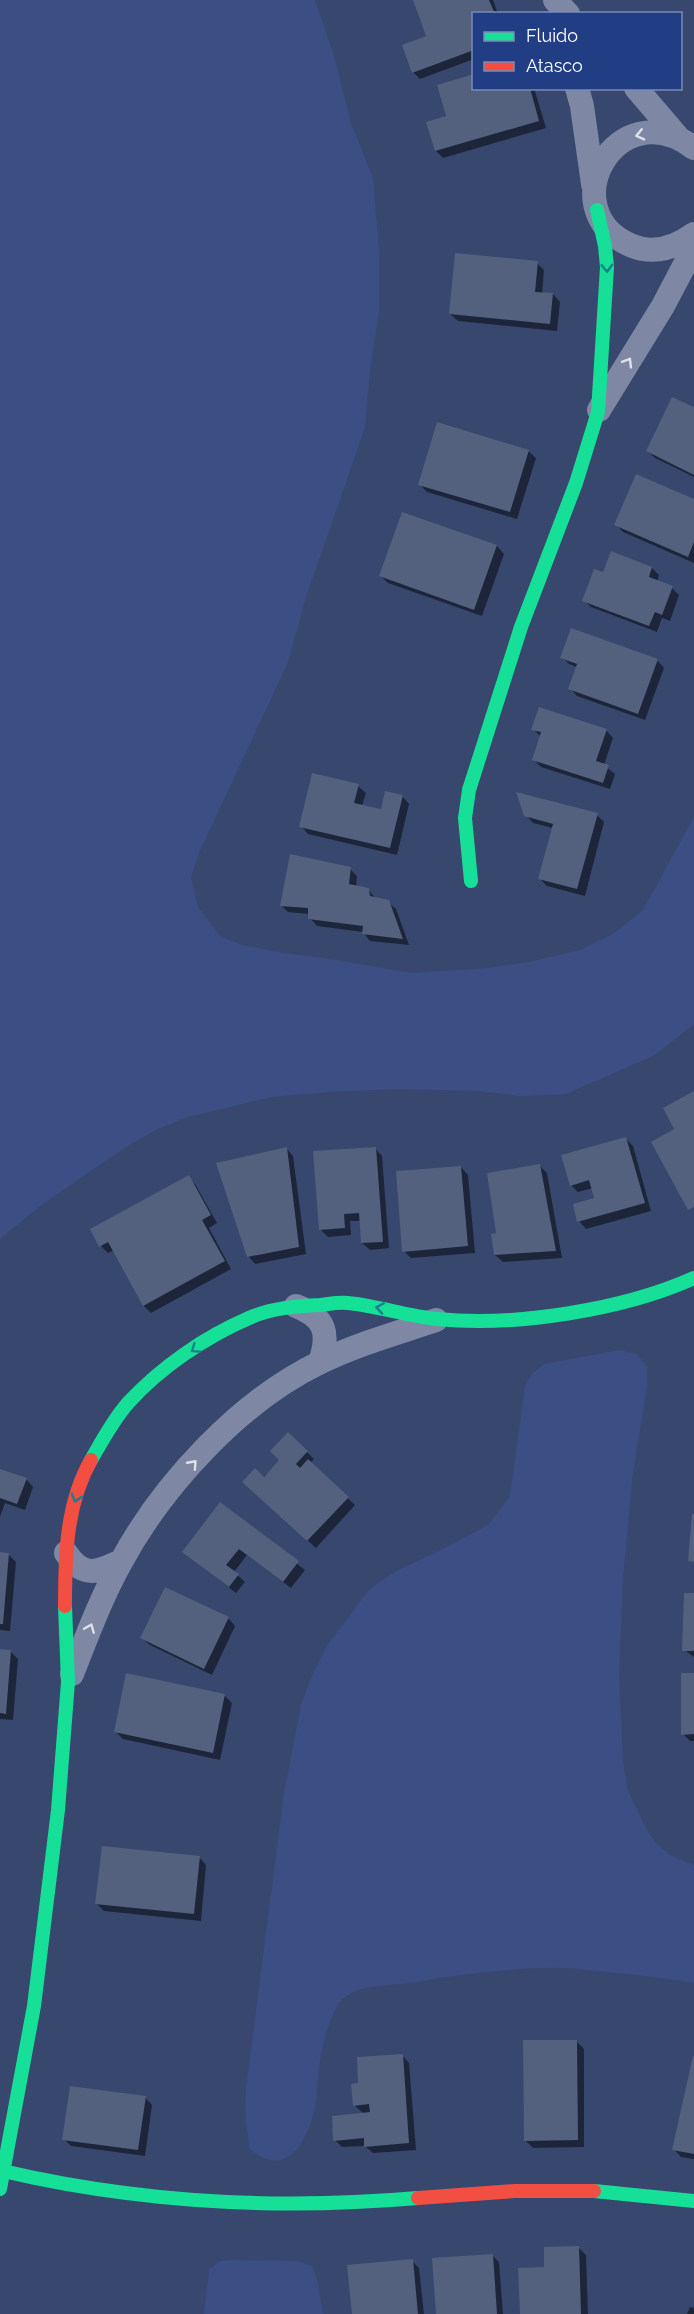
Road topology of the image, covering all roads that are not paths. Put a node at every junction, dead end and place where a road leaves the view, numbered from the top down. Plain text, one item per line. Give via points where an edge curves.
1 (555, 0) edge
2 (566, 12) edge
3 (578, 90) edge
4 (638, 90) edge
5 (686, 142) edge
6 (595, 200) junction
7 (694, 234) edge
8 (694, 247) edge
9 (598, 412) junction
10 (471, 881) dead end
11 (694, 1278) edge
12 (296, 1306) junction
13 (437, 1319) junction
14 (320, 1362) junction
15 (66, 1552) junction
16 (121, 1561) junction
17 (68, 1682) junction
18 (3, 2171) junction
19 (0, 2189) edge
20 (694, 2201) edge

1 - 2 street
3 - 6 street
4 - 5 street
5 -> 6 street via 658,132 639,133 621,141 606,154 597,171
6 - 7 street via 606,227 620,241 638,248 658,250 677,245
6 -> 9 street via 607,267
9 -> 8 street
9 - 10 street via 576,483 521,627 469,790 465,818
11 - 13 street via 619,1304 564,1313 489,1320
13 -> 12 street via 346,1303
12 - 14 street via 318,1318 324,1330 326,1344
12 -> 15 street via 251,1317 202,1343 156,1376 127,1404 86,1469 68,1528
13 - 14 street
16 -> 14 street via 156,1506 195,1460 236,1420
15 - 16 street via 83,1570 99,1572
15 - 17 street
17 -> 16 street
17 - 18 street via 58,1810 34,2006
18 - 19 street
18 - 20 street via 82,2188 274,2205 540,2190 649,2194

